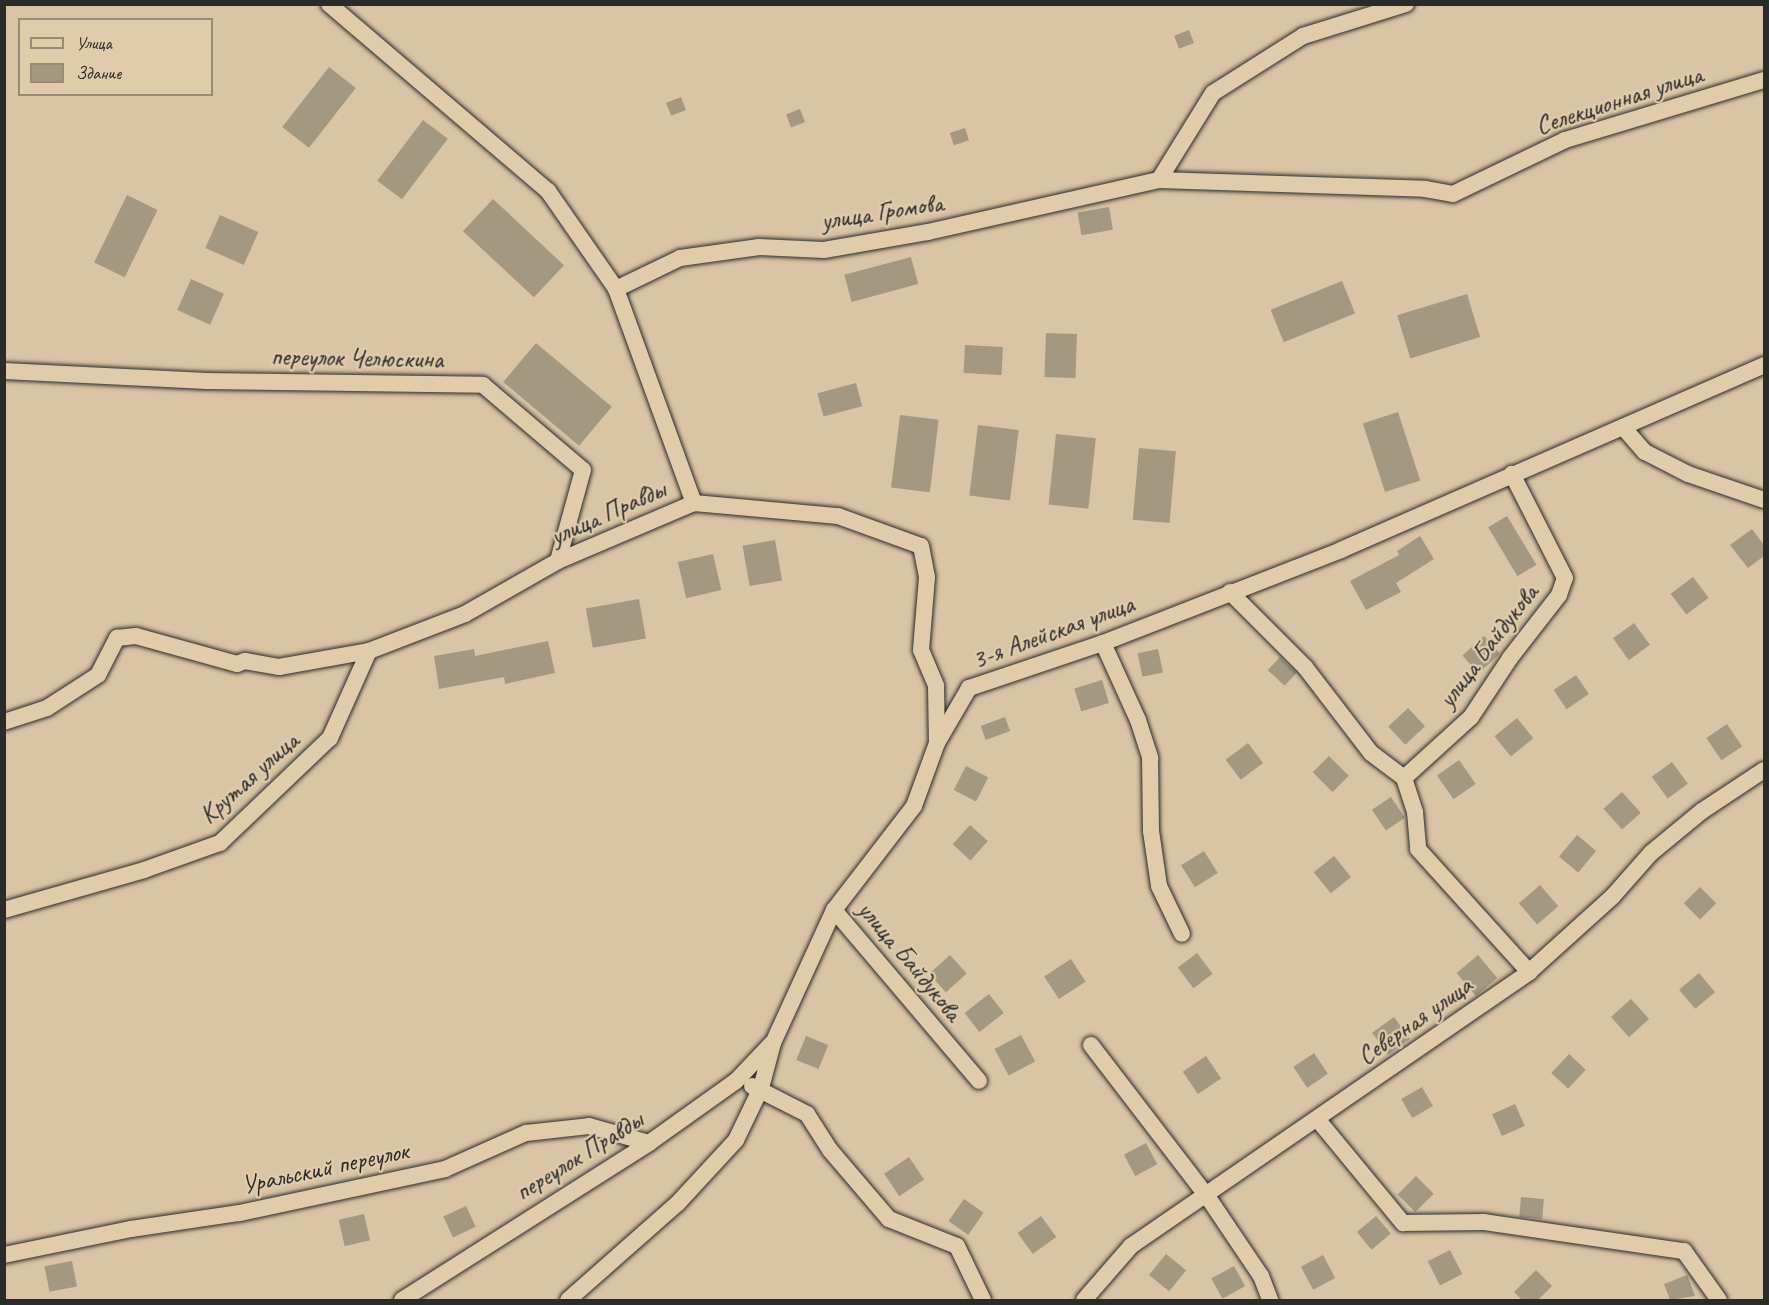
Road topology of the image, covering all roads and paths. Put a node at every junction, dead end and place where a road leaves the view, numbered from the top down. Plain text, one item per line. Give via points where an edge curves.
1 (329, 4) edge
2 (1406, 4) edge
3 (1764, 80) edge
4 (1159, 180) junction
5 (1425, 189) joint
6 (616, 289) junction
7 (1764, 365) edge
8 (4, 371) edge
9 (1623, 427) junction
10 (1512, 474) junction
11 (1764, 500) edge
12 (694, 503) junction
13 (558, 561) junction
14 (1230, 592) junction
15 (1103, 642) junction
16 (369, 651) junction
17 (4, 722) edge
18 (937, 742) junction
19 (1764, 770) edge
20 (1404, 778) junction
21 (4, 910) edge
22 (834, 910) junction
23 (1182, 934) dead end
24 (1529, 972) junction
25 (773, 1043) junction
26 (1091, 1045) dead end
27 (736, 1081) junction
28 (979, 1081) dead end
29 (761, 1088) junction
30 (1318, 1120) junction
31 (649, 1143) junction
32 (1207, 1196) junction
33 (4, 1255) edge
34 (402, 1300) edge
35 (568, 1300) edge
36 (983, 1300) edge
37 (1084, 1300) edge
38 (1270, 1300) edge
39 (1719, 1300) edge

1 - 6 street, улица Правды via 548,191
2 - 4 street via 1303,36 1213,93
3 - 5 street, Селекционная улица via 1565,140 1453,194
4 - 5 street, улица Громова
4 - 6 street, улица Громова via 928,232 824,250 759,247 680,258
6 - 12 street, улица Правды
7 - 9 street
8 - 13 street, переулок Челюскина via 207,381 483,385 584,470
9 - 10 street
9 - 11 street via 1645,452 1688,474
10 - 14 street, 3-я Алейская улица via 1341,550
10 - 20 street, улица Байдукова via 1565,578 1559,596 1510,658 1471,717
12 - 13 street, улица Правды
12 - 18 street via 838,516 921,546 927,577 921,650 936,686
13 - 16 street, улица Правды via 465,614
14 - 15 street, 3-я Алейская улица
14 - 20 street via 1305,667 1371,753
15 - 18 street, 3-я Алейская улица via 969,688
15 - 23 street via 1138,720 1150,758 1152,831 1159,886
16 - 17 street, улица Правды via 279,668 245,661 237,664 136,636 117,638 98,675 47,708
16 - 21 street, Крутая улица via 330,738 220,843 144,870
18 - 22 street via 914,806
19 - 24 street, Северная улица via 1651,853 1613,896
20 - 24 street via 1415,812 1418,849
22 - 25 street, улица Байдукова
22 - 28 street, улица Байдукова
24 - 30 street, Северная улица
25 - 27 street, переулок Правды
25 - 29 street, улица Байдукова
26 - 32 street
27 - 29 street
27 - 31 street, переулок Правды
29 - 35 street, улица Байдукова via 736,1140 677,1204
29 - 36 street via 807,1114 830,1150 889,1219 957,1246
30 - 32 street, Северная улица
30 - 39 street via 1403,1223 1484,1222 1684,1251
31 - 33 street, Уральский переулок via 589,1126 526,1133 445,1169 240,1213 130,1229
31 - 34 street, переулок Правды
32 - 37 street, Северная улица via 1131,1246
32 - 38 street via 1261,1276

